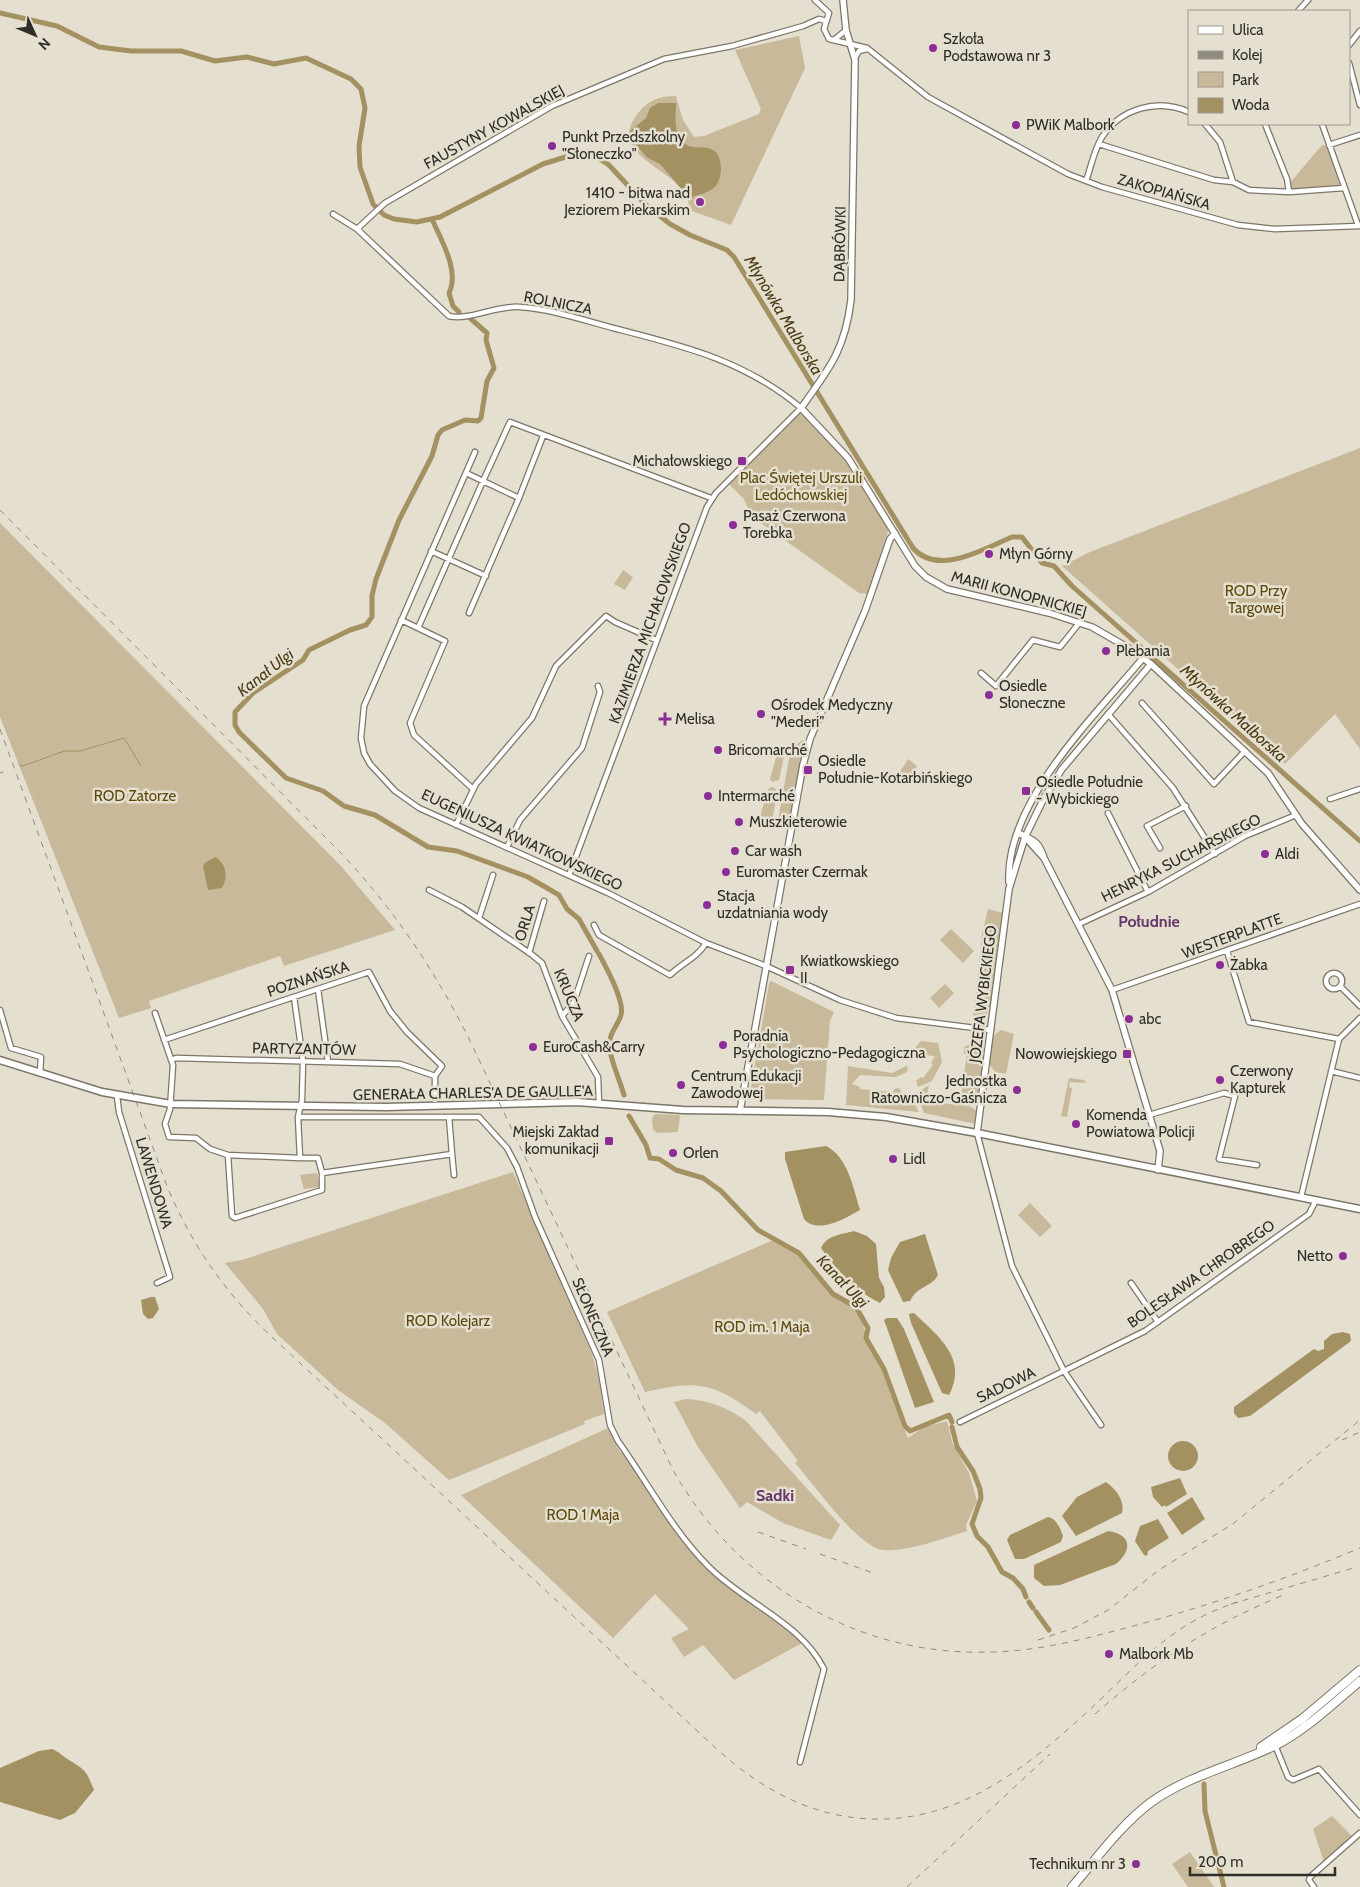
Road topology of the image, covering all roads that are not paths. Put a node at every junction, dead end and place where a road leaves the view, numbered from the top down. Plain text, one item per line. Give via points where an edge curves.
1 (815, 0) edge
2 (843, 0) edge
3 (1308, 0) edge
4 (1299, 10) edge
5 (826, 22) junction
6 (846, 30) junction
7 (1360, 31) edge
8 (834, 40) junction
9 (851, 44) junction
10 (1350, 44) edge
11 (869, 49) junction
12 (855, 60) junction
13 (1350, 67) edge
14 (1360, 105) edge
15 (1188, 112) edge
16 (1206, 125) edge
17 (1266, 125) edge
18 (1322, 125) edge
19 (1360, 135) edge
20 (1099, 144) junction
21 (1329, 145) junction
22 (1086, 181) junction
23 (1233, 182) junction
24 (1344, 188) junction
25 (1289, 192) junction
26 (333, 214) dead end
27 (1359, 225) edge
28 (357, 229) junction
29 (801, 408) junction
30 (543, 436) junction
31 (475, 452) dead end
32 (466, 473) junction
33 (483, 482) junction
34 (519, 498) junction
35 (712, 498) junction
36 (896, 533) junction
37 (431, 551) junction
38 (449, 559) junction
39 (486, 576) junction
40 (469, 614) dead end
41 (400, 620) junction
42 (1080, 622) junction
43 (418, 628) junction
44 (656, 640) junction
45 (1144, 658) junction
46 (1151, 664) junction
47 (980, 673) dead end
48 (598, 686) dead end
49 (1142, 703) dead end
50 (1108, 714) junction
51 (1246, 751) junction
52 (473, 789) junction
53 (1360, 789) edge
54 (1330, 799) dead end
55 (1186, 806) junction
56 (1108, 813) dead end
57 (1296, 815) junction
58 (456, 825) junction
59 (1018, 833) junction
60 (1025, 837) junction
61 (506, 847) junction
62 (1160, 848) dead end
63 (1215, 854) junction
64 (492, 875) dead end
65 (569, 875) junction
66 (1009, 889) junction
67 (429, 890) dead end
68 (1360, 890) edge
69 (1148, 892) junction
70 (544, 901) dead end
71 (1360, 904) edge
72 (479, 918) junction
73 (1079, 924) junction
74 (594, 925) dead end
75 (706, 943) junction
76 (1227, 951) junction
77 (529, 953) junction
78 (589, 956) dead end
79 (766, 966) junction
80 (1340, 986) dead end
81 (318, 989) junction
82 (1112, 990) junction
83 (294, 997) junction
84 (1360, 1006) edge
85 (0, 1010) edge
86 (155, 1012) dead end
87 (562, 1016) junction
88 (1360, 1018) edge
89 (991, 1030) junction
90 (1340, 1039) junction
91 (164, 1040) junction
92 (0, 1060) edge
93 (172, 1060) junction
94 (303, 1061) junction
95 (328, 1062) junction
96 (1331, 1071) junction
97 (40, 1073) junction
98 (435, 1076) junction
99 (1360, 1078) edge
100 (117, 1096) junction
101 (435, 1100) dead end
102 (171, 1104) junction
103 (599, 1104) junction
104 (300, 1106) junction
105 (740, 1111) junction
106 (1149, 1115) junction
107 (298, 1117) junction
108 (449, 1118) junction
109 (977, 1133) junction
110 (452, 1154) junction
111 (228, 1155) junction
112 (300, 1158) junction
113 (1256, 1165) dead end
114 (1158, 1170) junction
115 (322, 1173) junction
116 (454, 1175) dead end
117 (1301, 1197) junction
118 (1316, 1200) junction
119 (1360, 1209) edge
120 (157, 1283) dead end
121 (1131, 1283) dead end
122 (1158, 1322) junction
123 (1064, 1371) junction
124 (960, 1422) dead end
125 (1101, 1425) dead end
126 (1360, 1670) edge
127 (1360, 1681) edge
128 (1275, 1745) junction
129 (1249, 1755) junction
130 (800, 1762) dead end
131 (1360, 1815) edge
132 (1360, 1833) edge
133 (1072, 1887) edge
134 (1314, 1887) edge

1 - 5 street via 827,10
2 - 6 street
3 - 4 street
5 - 8 street via 825,33
5 - 28 street, FAUSTYNY KOWALSKIEJ via 819,19 732,46 646,65 526,120 380,207
6 - 8 street
6 - 9 street
7 - 10 street
8 - 9 street
9 - 11 street
9 - 12 street
11 - 12 street via 859,51
11 - 22 street, ZAKOPIAŃSKA via 928,97
12 - 29 street, DĄBRÓWKI via 851,300 831,368
13 - 14 street
15 - 20 street via 1161,106 1140,108 1121,118
16 - 23 street via 1220,142
17 - 25 street
18 - 21 street
19 - 21 street
20 - 22 street
20 - 23 street via 1214,180
21 - 24 street
22 - 27 street, ZAKOPIAŃSKA via 1238,226
23 - 25 street via 1249,190
24 - 25 street
24 - 27 street
26 - 28 street, ROLNICZA
28 - 29 street, ROLNICZA via 449,316 457,318 510,307 565,315 716,356 758,378
29 - 35 street, KAZIMIERZA MICHAŁOWSKIEGO
29 - 36 street, MARII KONOPNICKIEJ via 844,452
30 - 33 street via 510,422
30 - 34 street
30 - 35 street
31 - 32 street, EUGENIUSZA KWIATKOWSKIEGO
32 - 33 street
32 - 37 street, EUGENIUSZA KWIATKOWSKIEGO
33 - 34 street
33 - 38 street
34 - 39 street
35 - 44 street, KAZIMIERZA MICHAŁOWSKIEGO
36 - 42 street, MARII KONOPNICKIEJ via 916,566 946,589
36 - 79 street via 890,539 868,602 810,739 796,795
37 - 38 street
37 - 41 street, EUGENIUSZA KWIATKOWSKIEGO
38 - 39 street
38 - 43 street
39 - 40 street
41 - 43 street
41 - 58 street, EUGENIUSZA KWIATKOWSKIEGO via 364,706 361,738 364,753 395,791 420,808
42 - 45 street, MARII KONOPNICKIEJ
42 - 47 street via 1060,647 1033,640 996,686
43 - 52 street via 445,640 413,712 411,730
44 - 52 street via 606,616 556,666 525,729
44 - 65 street, KAZIMIERZA MICHAŁOWSKIEGO
45 - 46 street, MARII KONOPNICKIEJ
45 - 59 street, JÓZEFA WYBICKIEGO via 1055,764
46 - 50 street, JÓZEFA WYBICKIEGO
46 - 51 street, MARII KONOPNICKIEJ
48 - 61 street via 600,692 582,748 520,820
49 - 51 street via 1214,784
50 - 55 street
50 - 60 street, JÓZEFA WYBICKIEGO via 1056,777
51 - 57 street, MARII KONOPNICKIEJ via 1271,777
52 - 58 street
53 - 54 street
55 - 62 street via 1147,826
55 - 63 street
56 - 69 street
57 - 63 street, HENRYKA SUCHARSKIEGO via 1245,836
57 - 68 street, MARII KONOPNICKIEJ
58 - 61 street, EUGENIUSZA KWIATKOWSKIEGO
59 - 60 street
59 - 66 street, JÓZEFA WYBICKIEGO via 1008,863
60 - 66 street, JÓZEFA WYBICKIEGO
60 - 73 street via 1036,841
61 - 65 street, EUGENIUSZA KWIATKOWSKIEGO
63 - 69 street, HENRYKA SUCHARSKIEGO
64 - 72 street
65 - 75 street, EUGENIUSZA KWIATKOWSKIEGO
66 - 89 street, JÓZEFA WYBICKIEGO
67 - 72 street, KRUCZA
69 - 73 street, HENRYKA SUCHARSKIEGO
70 - 77 street, ORLA
71 - 76 street, WESTERPLATTE
72 - 77 street, KRUCZA
73 - 82 street
74 - 75 street via 599,935 670,975 679,965 695,957
75 - 79 street, EUGENIUSZA KWIATKOWSKIEGO
76 - 82 street, WESTERPLATTE
76 - 90 street via 1247,1018 1252,1024
77 - 87 street, KRUCZA via 542,964
78 - 87 street via 574,1002
79 - 89 street, EUGENIUSZA KWIATKOWSKIEGO via 876,1013
79 - 105 street
80 - 84 street
81 - 83 street, POZNAŃSKA
81 - 95 street
81 - 98 street, POZNAŃSKA via 369,972 390,1011 406,1032 442,1066
82 - 106 street
83 - 91 street, POZNAŃSKA
83 - 94 street
85 - 97 street via 11,1048 41,1056
86 - 91 street
87 - 103 street, KRUCZA via 598,1077
88 - 90 street
89 - 109 street, JÓZEFA WYBICKIEGO
90 - 96 street
91 - 93 street
92 - 97 main road, GENERAŁA CHARLES'A DE GAULLE'A
93 - 94 street, PARTYZANTÓW
93 - 102 street
94 - 95 street, PARTYZANTÓW
94 - 104 street
95 - 98 street, PARTYZANTÓW via 400,1064
96 - 99 street
96 - 117 street
97 - 100 main road, GENERAŁA CHARLES'A DE GAULLE'A
98 - 101 street, POZNAŃSKA
100 - 102 main road, GENERAŁA CHARLES'A DE GAULLE'A
100 - 120 street, LAWENDOWA via 170,1277
102 - 104 main road, GENERAŁA CHARLES'A DE GAULLE'A
102 - 111 street via 165,1124 169,1138 196,1138 210,1149
103 - 104 main road, GENERAŁA CHARLES'A DE GAULLE'A via 564,1101 466,1106
103 - 105 main road, GENERAŁA CHARLES'A DE GAULLE'A
104 - 107 street
105 - 109 main road, GENERAŁA CHARLES'A DE GAULLE'A via 856,1114
106 - 113 street via 1224,1093 1235,1096 1219,1159
106 - 114 street via 1160,1155
107 - 108 street, SŁONECZNA
107 - 112 street
108 - 110 street
108 - 130 street, SŁONECZNA via 479,1117 511,1154 598,1360 608,1418 614,1433 678,1532 710,1568 745,1598 802,1637 816,1653 824,1669
109 - 114 main road, GENERAŁA CHARLES'A DE GAULLE'A
109 - 123 street via 1012,1266
110 - 115 street
110 - 116 street
111 - 112 street
111 - 115 street via 232,1216 235,1218 322,1190
112 - 115 street via 318,1158
114 - 117 main road, GENERAŁA CHARLES'A DE GAULLE'A
117 - 118 main road, GENERAŁA CHARLES'A DE GAULLE'A
118 - 119 main road, GENERAŁA CHARLES'A DE GAULLE'A
118 - 122 street, BOLESŁAWA CHROBREGO via 1309,1214
121 - 122 street
122 - 123 street, BOLESŁAWA CHROBREGO
123 - 124 street, SADOWA
123 - 125 street
126 - 129 main road via 1292,1726
127 - 128 main road via 1308,1724
128 - 129 main road
128 - 131 street via 1288,1777 1293,1780 1319,1770
129 - 133 main road via 1173,1789 1150,1803 1122,1829
132 - 134 street via 1310,1877

